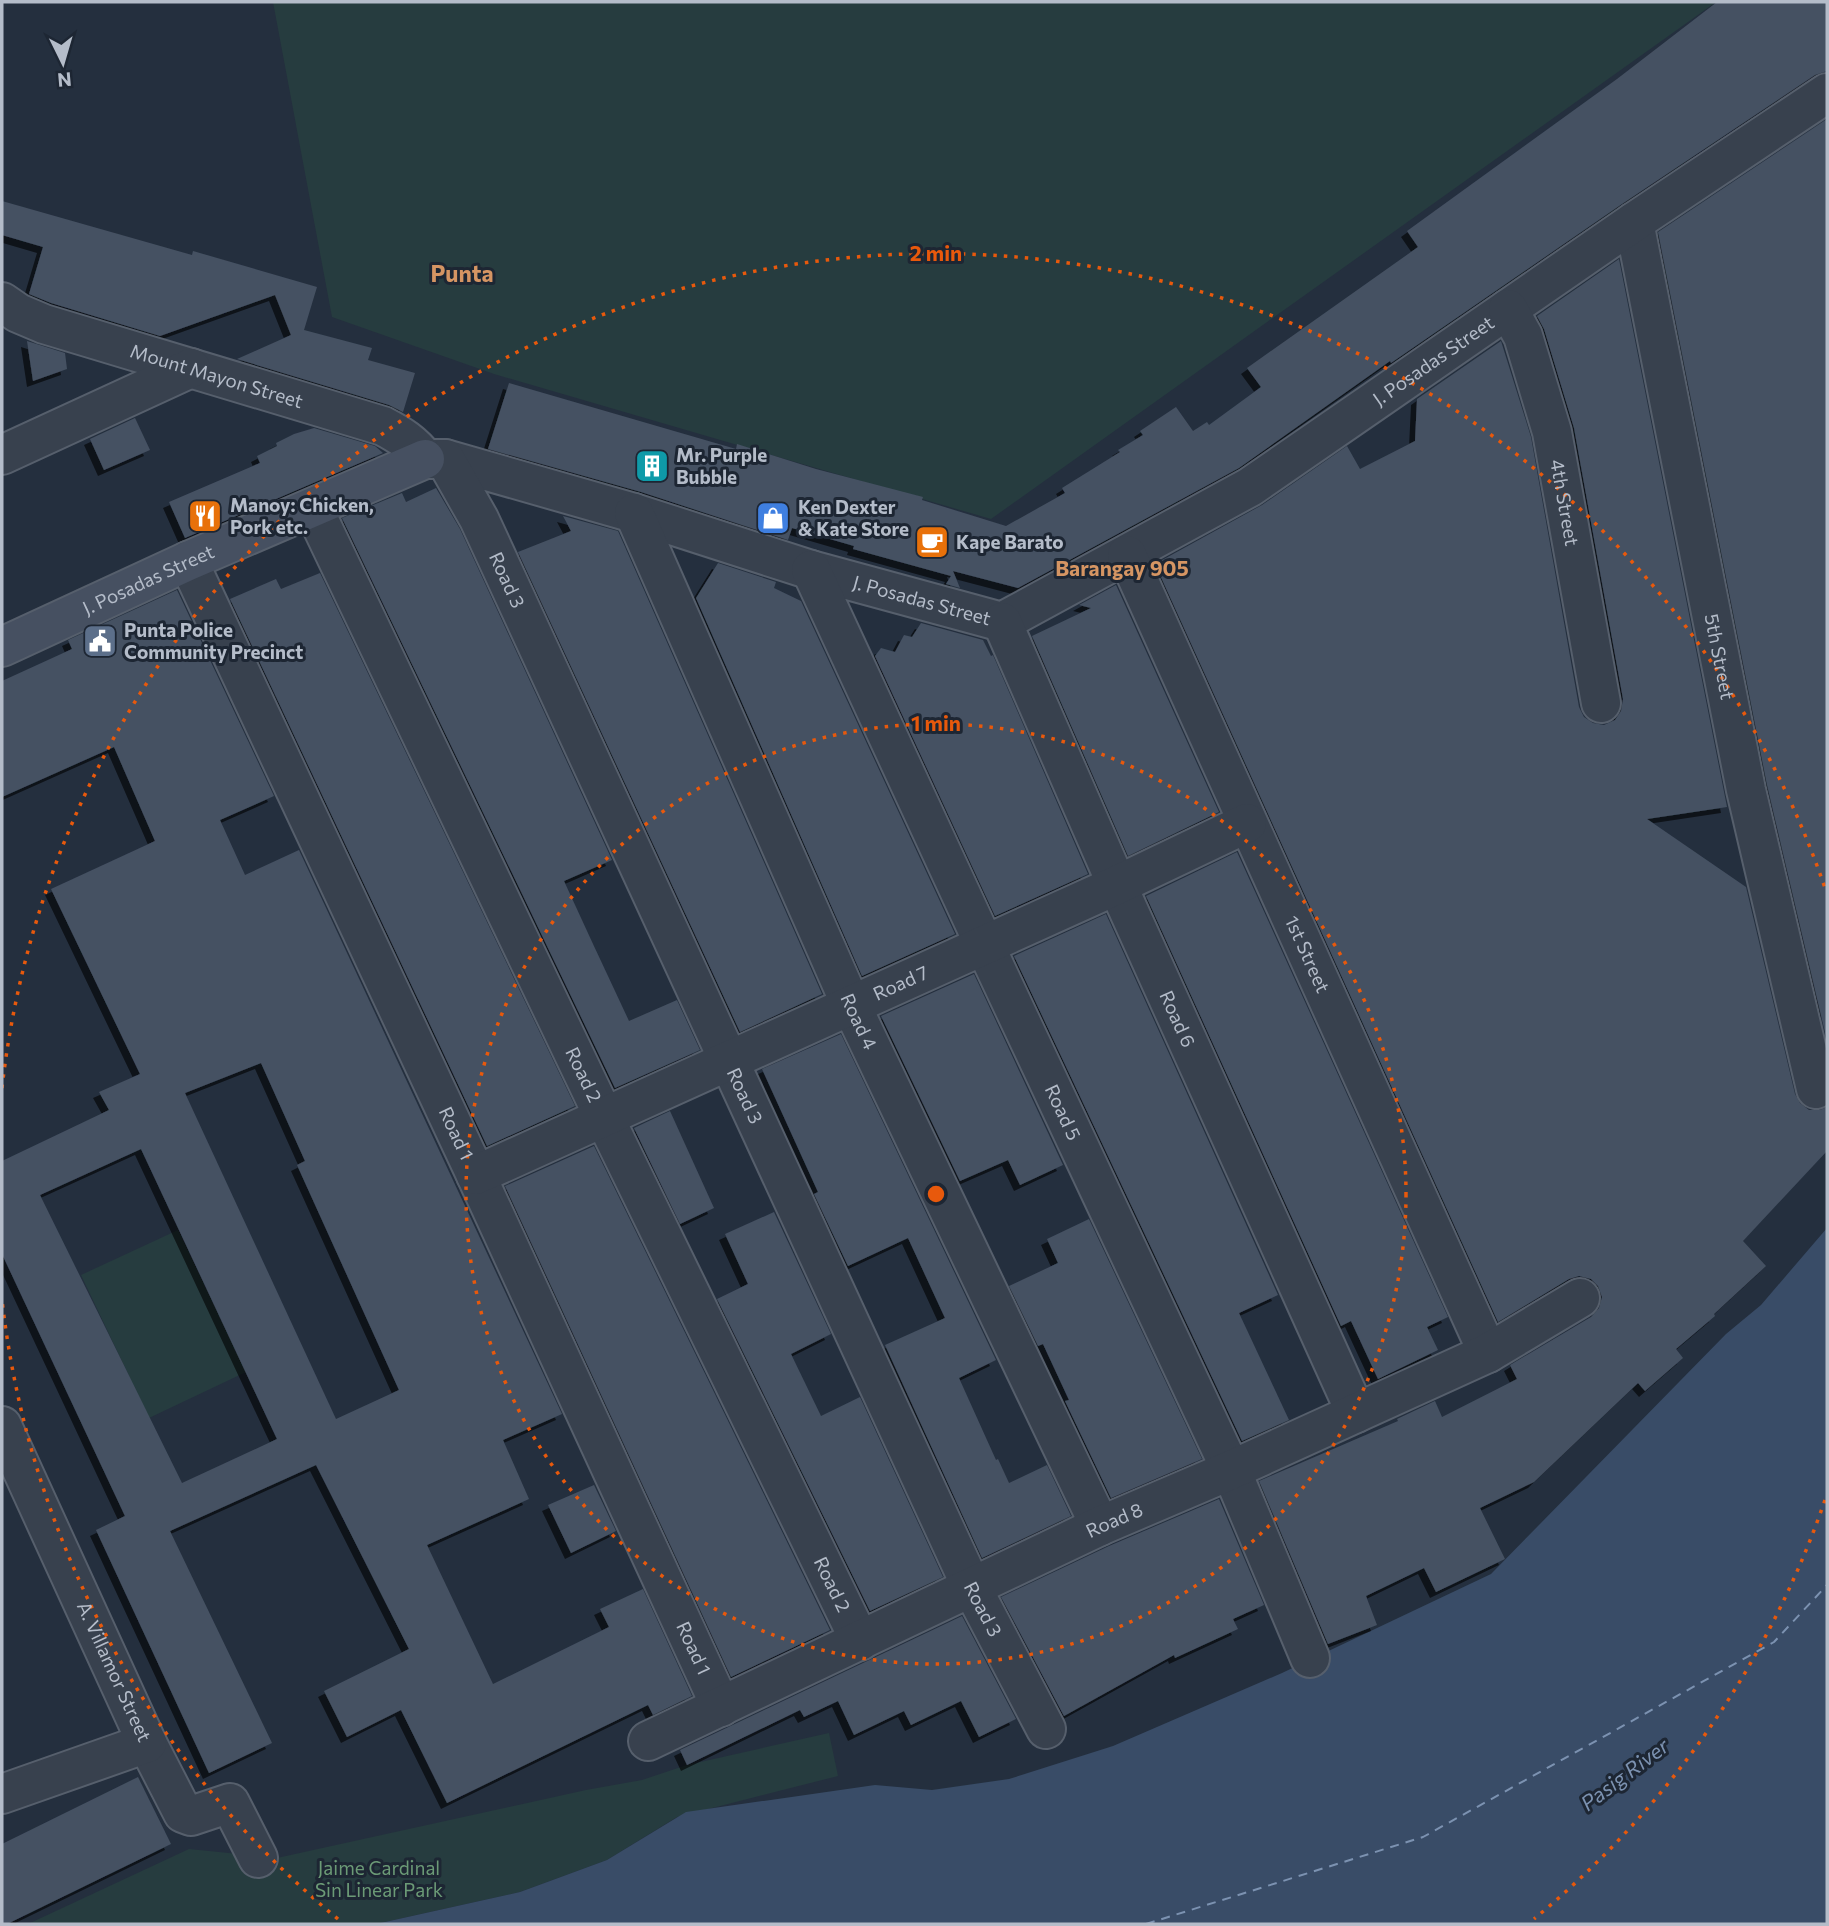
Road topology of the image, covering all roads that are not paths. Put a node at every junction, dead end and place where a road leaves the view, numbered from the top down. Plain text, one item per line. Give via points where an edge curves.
1 (1827, 93) edge
2 (1634, 222) junction
3 (2, 302) edge
4 (1508, 309) junction
5 (191, 368) junction
6 (2, 455) edge
7 (435, 459) junction
8 (313, 508) junction
9 (634, 513) junction
10 (1127, 555) junction
11 (188, 561) junction
12 (811, 570) junction
13 (1002, 622) junction
14 (2, 647) edge
15 (1601, 703) dead end
16 (1247, 823) junction
17 (1117, 885) junction
18 (984, 944) junction
19 (852, 1005) junction
20 (730, 1060) junction
21 (1816, 1089) dead end
22 (604, 1116) junction
23 (476, 1175) junction
24 (1580, 1297) dead end
25 (1488, 1353) junction
26 (1356, 1413) junction
27 (2, 1426) edge
28 (1231, 1470) junction
29 (1100, 1526) junction
30 (972, 1588) junction
31 (860, 1641) junction
32 (1310, 1658) dead end
33 (721, 1707) junction
34 (1046, 1729) dead end
35 (648, 1741) dead end
36 (147, 1743) junction
37 (2, 1794) edge
38 (258, 1858) dead end

1 - 2 street, J. Posadas Street
2 - 4 street, J. Posadas Street
2 - 21 street, 5th Street via 1745,790
3 - 5 street, Mount Mayon Street via 44,324
4 - 10 street, J. Posadas Street via 1250,487
4 - 15 street, 4th Street via 1523,337 1552,432
5 - 6 street
5 - 7 street, Mount Mayon Street via 383,426
7 - 8 street, J. Posadas Street
7 - 9 street, J. Posadas Street
7 - 20 street, Road 3 via 479,519
8 - 11 street, J. Posadas Street
8 - 22 street, Road 2
9 - 12 street, J. Posadas Street
9 - 19 street, Road 4
10 - 13 street, J. Posadas Street
10 - 16 street, 1st Street
11 - 14 street, J. Posadas Street
11 - 23 street, Road 1
12 - 13 street, J. Posadas Street
12 - 18 street, Road 5
13 - 17 street, Road 6
16 - 17 street, Road 7
16 - 25 street, 1st Street
17 - 18 street, Road 7
17 - 26 street, Road 6
18 - 19 street, Road 7
18 - 28 street, Road 5
19 - 20 street, Road 7
19 - 29 street, Road 4
20 - 22 street, Road 7
20 - 30 street, Road 3
22 - 23 street, Road 7
22 - 31 street, Road 2
23 - 33 street, Road 1
24 - 25 street, Road 8
25 - 26 street, Road 8
26 - 28 street, Road 8
27 - 36 street, A. Villamor Street
28 - 29 street, Road 8
28 - 32 street, Road 5
29 - 30 street, Road 8
30 - 31 street, Road 8
30 - 34 street, Road 3
31 - 33 street, Road 8
33 - 35 street, Road 8
36 - 37 street
36 - 38 street, A. Villamor Street via 183,1813 191,1816 230,1803

